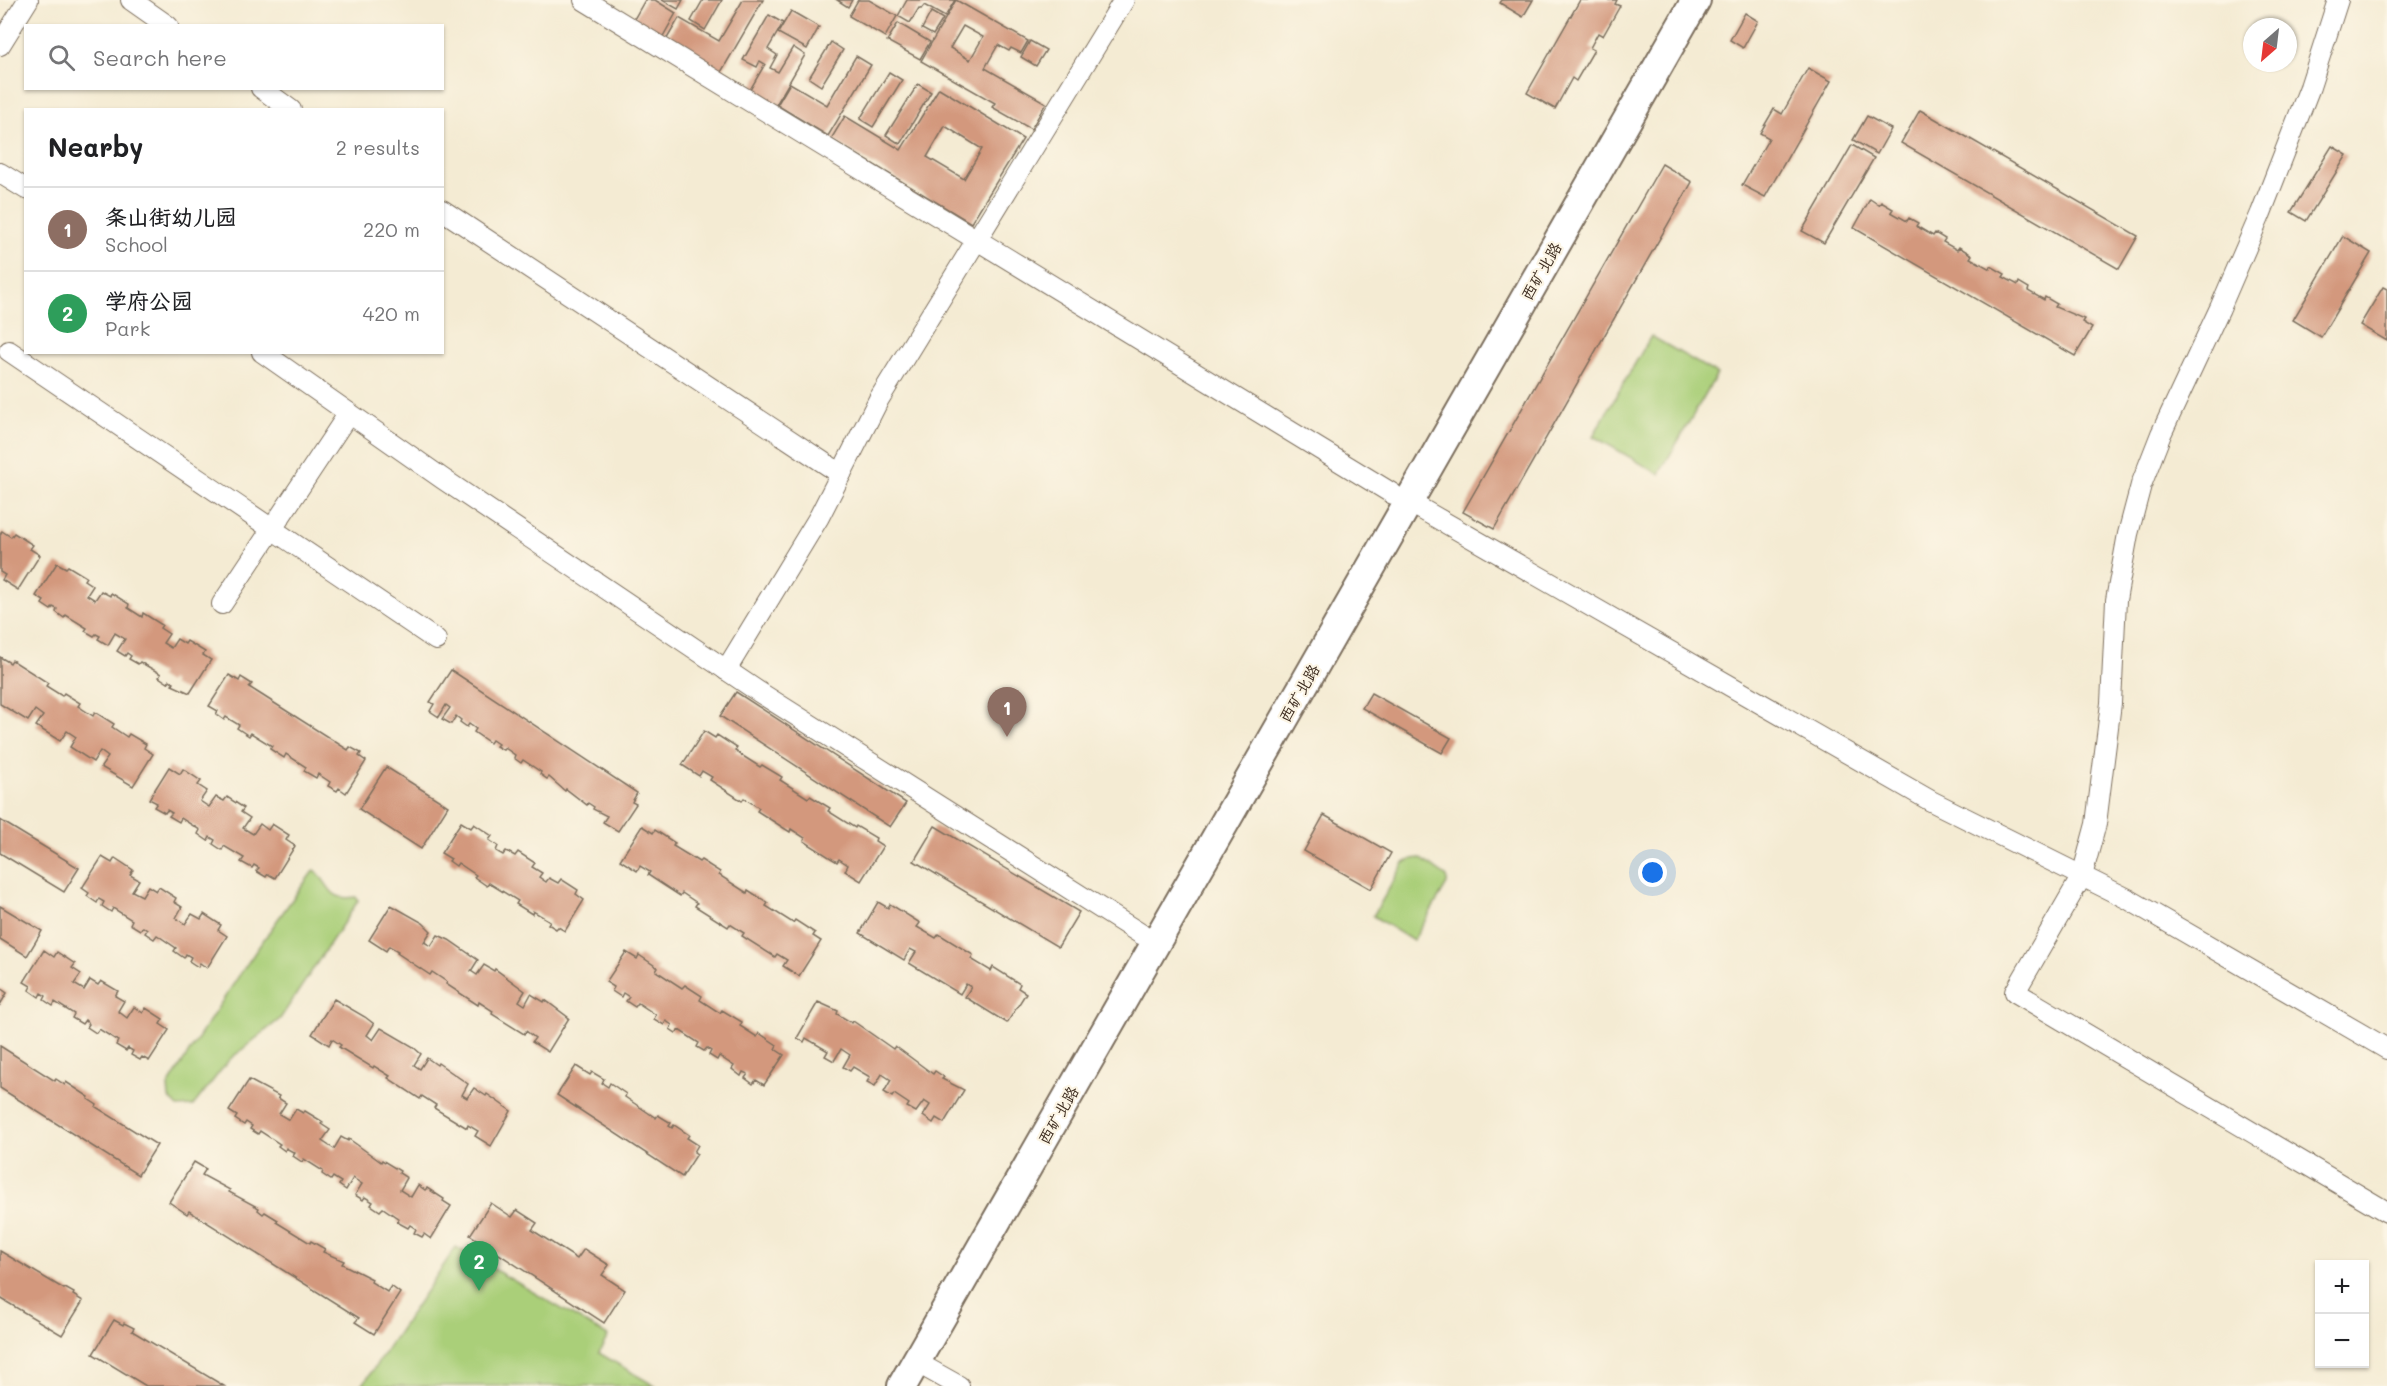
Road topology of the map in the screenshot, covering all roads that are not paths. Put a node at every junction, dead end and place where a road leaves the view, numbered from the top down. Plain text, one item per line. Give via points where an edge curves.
1 (28, 0) edge
2 (131, 0) edge
3 (584, 0) edge
4 (1124, 0) edge
5 (1675, 0) edge
6 (1696, 0) edge
7 (2338, 0) edge
8 (165, 24) edge
9 (0, 45) edge
10 (264, 90) edge
11 (288, 108) edge
12 (0, 173) edge
13 (24, 188) edge
14 (444, 211) edge
15 (976, 240) junction
16 (9, 351) dead end
17 (265, 354) edge
18 (349, 413) junction
19 (841, 474) junction
20 (1401, 498) junction
21 (272, 529) junction
22 (222, 604) dead end
23 (436, 640) dead end
24 (726, 670) junction
25 (2082, 876) junction
26 (1141, 934) junction
27 (2387, 1049) edge
28 (2387, 1212) edge
29 (916, 1362) junction
30 (882, 1386) edge
31 (902, 1386) edge
32 (959, 1386) edge

1 - 9 street
2 - 8 street
3 - 15 street
4 - 15 street
5 - 20 main road, 西矿北路
6 - 20 main road, 西矿北路
7 - 25 street via 2310,87 2261,213 2161,434 2136,503 2116,600 2111,703 2096,824
10 - 11 street
12 - 13 street
14 - 19 street
15 - 19 street via 879,399
15 - 20 street
16 - 21 street
17 - 18 street
18 - 21 street
18 - 24 street
19 - 24 street via 819,518
20 - 25 street via 1931,801
20 - 26 main road, 西矿北路
20 - 29 main road, 西矿北路
21 - 22 street
21 - 23 street
24 - 26 street
25 - 27 street
25 - 28 street via 2015,992
26 - 30 main road, 西矿北路
29 - 31 main road, 西矿北路
29 - 32 street

